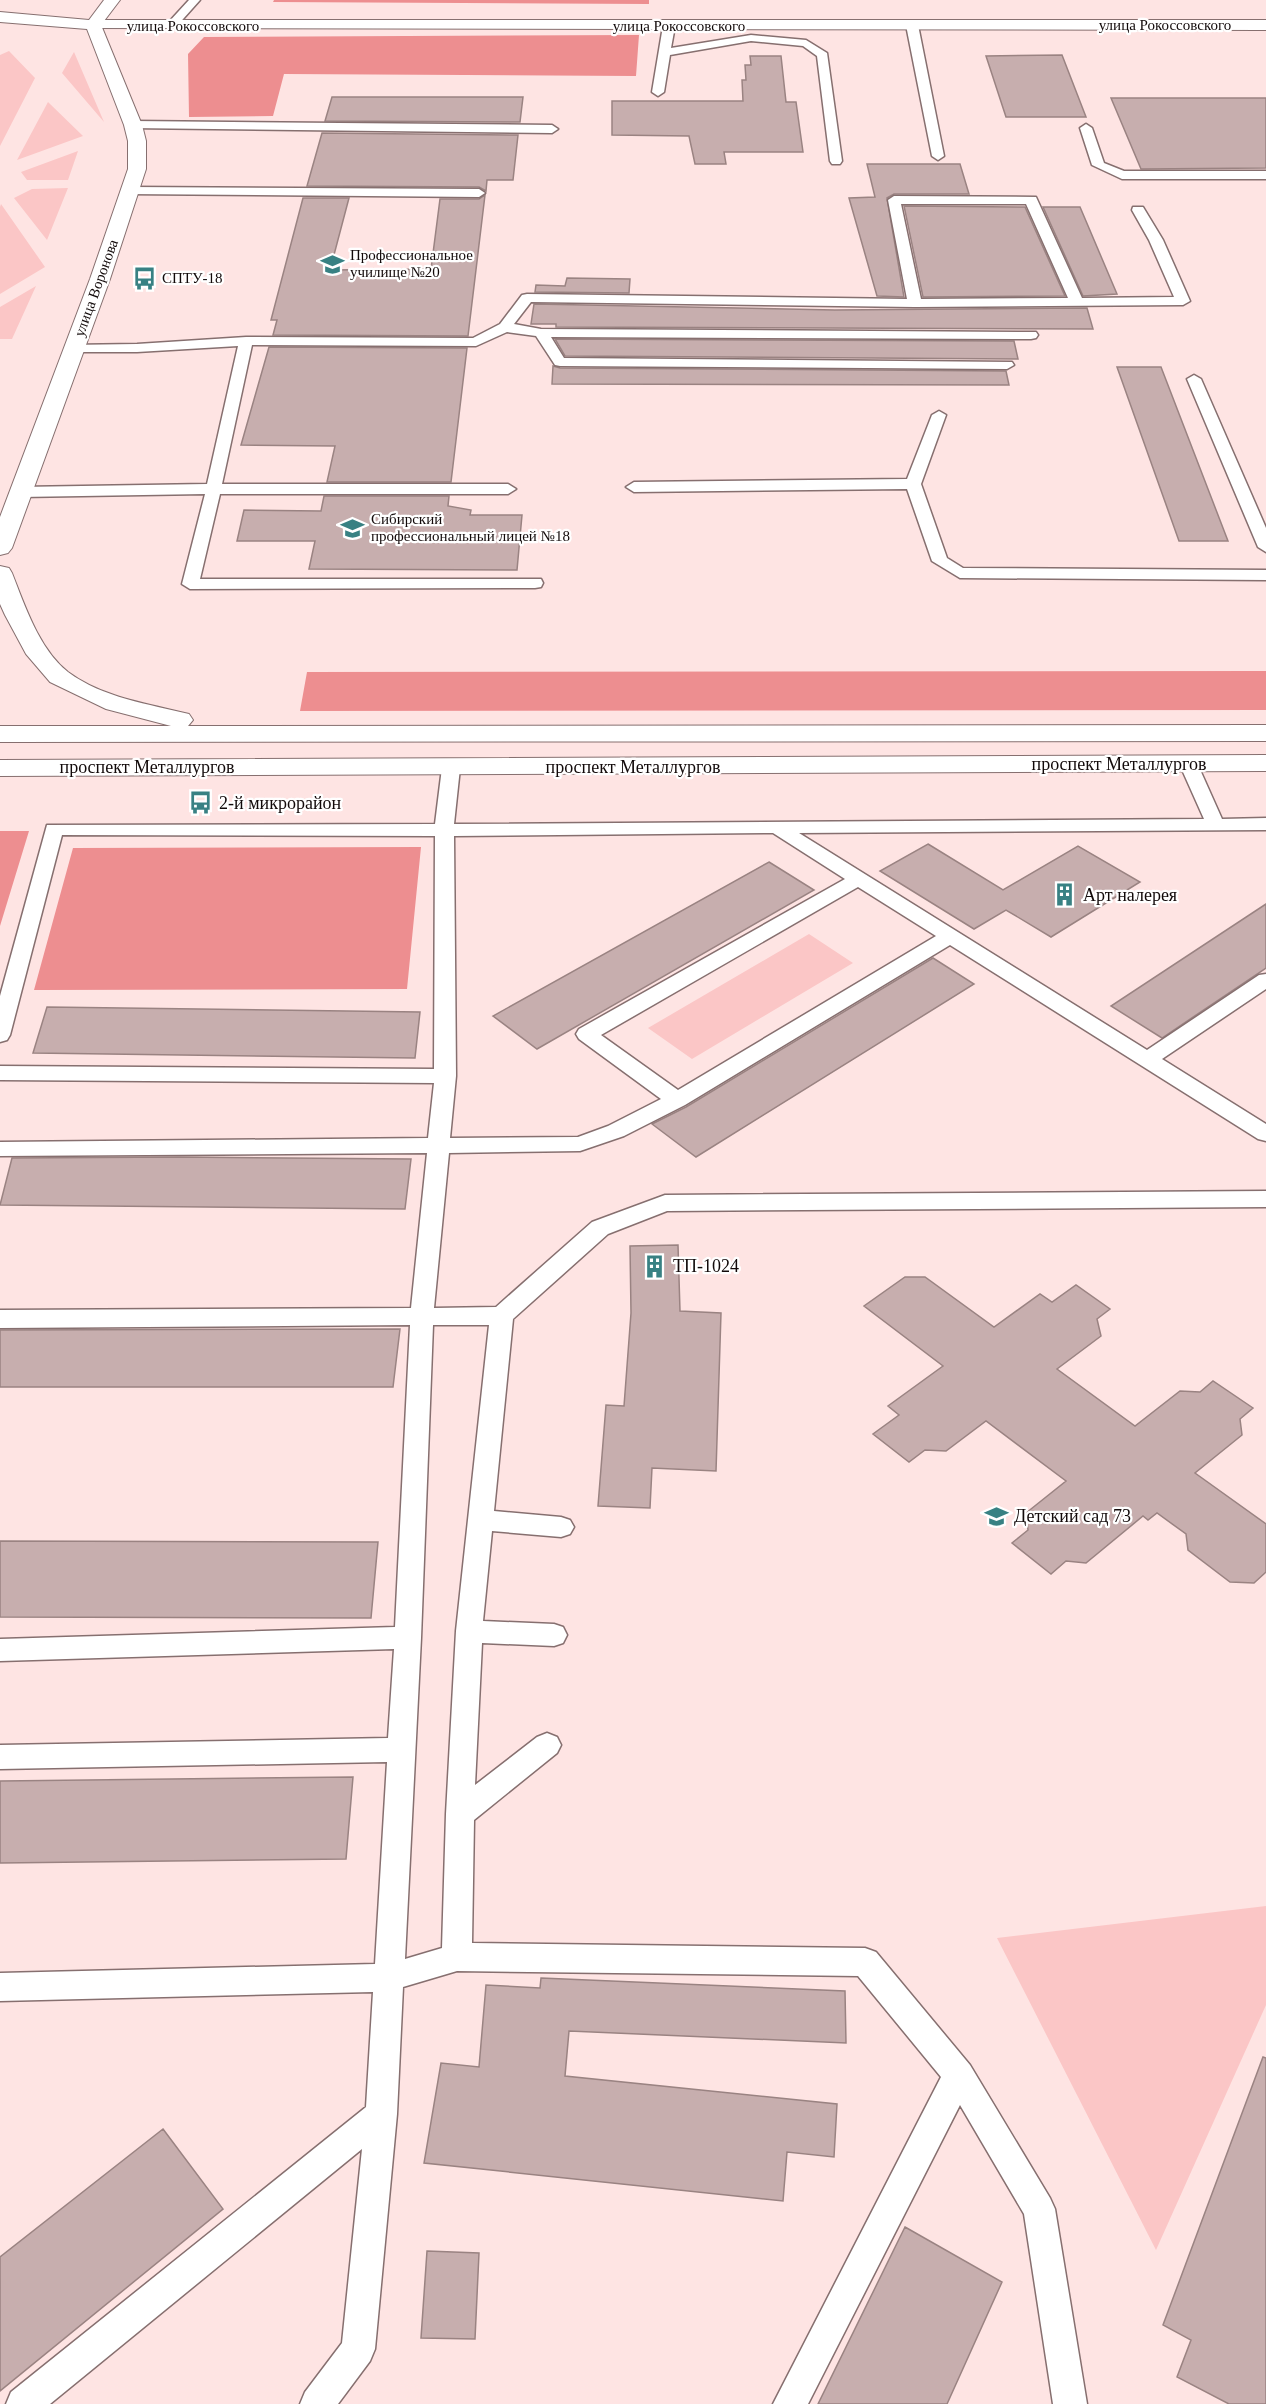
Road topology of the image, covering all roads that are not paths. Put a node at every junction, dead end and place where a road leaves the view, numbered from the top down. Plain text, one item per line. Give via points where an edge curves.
1 (112, 0) edge
2 (195, 0) edge
3 (0, 16) edge
4 (93, 25) junction
5 (912, 25) junction
6 (1266, 25) edge
7 (171, 26) junction
8 (669, 26) junction
9 (666, 51) junction
10 (658, 93) dead end
11 (133, 126) junction
12 (1086, 128) dead end
13 (552, 129) dead end
14 (938, 156) dead end
15 (837, 161) dead end
16 (1266, 175) edge
17 (130, 191) junction
18 (479, 193) dead end
19 (1138, 210) dead end
20 (1076, 300) junction
21 (915, 303) junction
22 (505, 327) junction
23 (541, 333) junction
24 (1031, 335) dead end
25 (246, 341) junction
26 (73, 348) junction
27 (1007, 366) dead end
28 (1194, 379) dead end
29 (939, 415) dead end
30 (913, 484) junction
31 (634, 487) dead end
32 (212, 489) junction
33 (508, 489) dead end
34 (20, 492) junction
35 (1266, 547) edge
36 (0, 548) edge
37 (0, 573) edge
38 (1266, 574) edge
39 (535, 583) dead end
40 (1266, 733) edge
41 (0, 734) edge
42 (292, 734) junction
43 (1188, 764) junction
44 (1266, 764) edge
45 (0, 768) edge
46 (451, 768) junction
47 (1215, 823) junction
48 (1266, 824) edge
49 (776, 827) junction
50 (444, 830) junction
51 (858, 879) junction
52 (950, 936) junction
53 (1266, 980) edge
54 (0, 1035) edge
55 (1147, 1059) junction
56 (0, 1074) edge
57 (445, 1076) junction
58 (677, 1100) junction
59 (1264, 1131) edge
60 (440, 1146) junction
61 (0, 1149) edge
62 (1266, 1199) edge
63 (422, 1314) junction
64 (502, 1316) junction
65 (0, 1319) edge
66 (480, 1520) junction
67 (561, 1527) dead end
68 (469, 1631) junction
69 (554, 1635) dead end
70 (408, 1638) junction
71 (0, 1650) edge
72 (547, 1745) dead end
73 (400, 1750) junction
74 (0, 1757) edge
75 (460, 1814) junction
76 (457, 1957) junction
77 (388, 1978) junction
78 (0, 1987) edge
79 (959, 2075) junction
80 (381, 2114) junction
81 (23, 2404) edge
82 (317, 2404) edge
83 (789, 2404) edge
84 (1070, 2404) edge

1 - 4 main road
2 - 7 lane
3 - 4 main road
4 - 7 main road, улица Рокоссовского
4 - 11 main road, улица Воронова
5 - 6 main road, улица Рокоссовского
5 - 8 main road, улица Рокоссовского
5 - 14 lane
7 - 8 main road, улица Рокоссовского
8 - 9 lane
9 - 10 lane
9 - 15 lane via 751,38 806,43 823,55
11 - 13 lane
11 - 17 main road, улица Воронова via 137,154
12 - 16 lane via 1098,165 1122,175
17 - 18 lane
17 - 26 main road, улица Воронова
19 - 20 lane via 1183,301
20 - 21 lane
20 - 21 lane via 1031,200 894,200
21 - 22 lane via 527,298
22 - 23 lane
22 - 25 lane via 476,342
23 - 24 lane
23 - 27 lane via 560,362
25 - 26 lane
25 - 32 lane
26 - 34 main road, улица Воронова
28 - 35 lane
29 - 30 lane
30 - 31 lane
30 - 38 lane via 940,561 960,573
32 - 33 lane
32 - 34 lane
32 - 39 lane via 190,584
34 - 36 main road, улица Воронова
37 - 42 main road via 16,615 60,678 100,699 140,712
40 - 42 main road, проспект Металлургов
41 - 42 main road, проспект Металлургов
43 - 44 main road, проспект Металлургов
43 - 46 main road, проспект Металлургов
43 - 47 lane
45 - 46 main road, проспект Металлургов
46 - 50 lane
47 - 48 lane
47 - 49 lane
49 - 50 lane
49 - 51 lane
50 - 54 lane via 54,829
50 - 57 lane
51 - 52 lane
51 - 58 lane via 586,1034
52 - 55 lane
52 - 58 lane
53 - 55 lane
55 - 59 lane
56 - 57 lane
57 - 60 lane
58 - 60 lane via 616,1131 580,1144
60 - 61 lane
60 - 63 lane
62 - 64 lane via 665,1203 600,1228
63 - 64 lane
63 - 65 lane
63 - 70 lane
64 - 66 lane
66 - 67 lane
66 - 68 lane
68 - 69 lane
68 - 75 lane
70 - 71 lane
70 - 73 lane
72 - 75 lane
73 - 74 lane
73 - 77 lane
75 - 76 lane
76 - 77 lane
76 - 79 lane via 865,1962
77 - 78 lane
77 - 80 lane
79 - 83 lane
79 - 84 lane via 1039,2209
80 - 81 lane
80 - 82 lane via 358,2349

